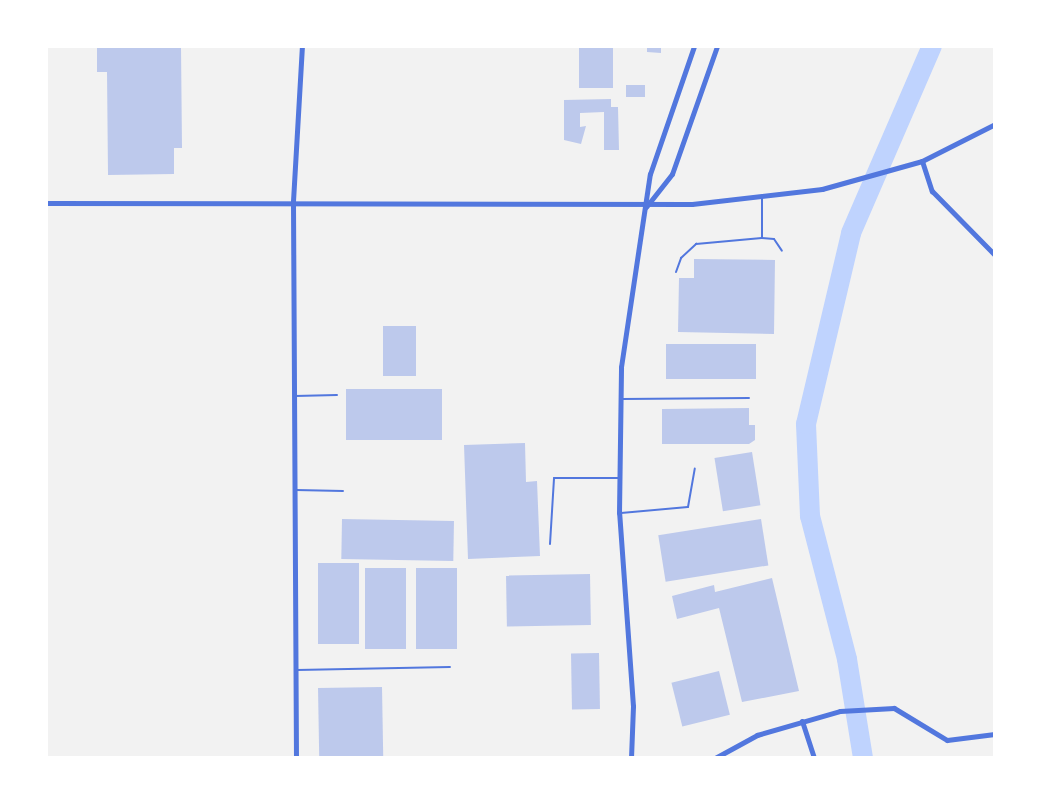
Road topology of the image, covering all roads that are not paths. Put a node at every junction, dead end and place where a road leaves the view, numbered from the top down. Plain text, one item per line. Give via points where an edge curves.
1 (302, 46) edge
2 (694, 46) edge
3 (717, 46) edge
4 (995, 124) edge
5 (922, 161) junction
6 (762, 198) junction
7 (293, 201) junction
8 (46, 203) edge
9 (645, 208) junction
10 (762, 238) junction
11 (782, 251) dead end
12 (995, 255) edge
13 (676, 272) dead end
14 (337, 395) dead end
15 (294, 396) junction
16 (749, 398) dead end
17 (621, 399) junction
18 (695, 469) dead end
19 (620, 478) junction
20 (294, 490) junction
21 (343, 491) dead end
22 (619, 513) junction
23 (550, 544) dead end
24 (450, 667) dead end
25 (295, 670) junction
26 (802, 721) junction
27 (995, 734) edge
28 (296, 758) edge
29 (631, 758) edge
30 (715, 758) edge
31 (814, 758) edge

1 - 7 street
2 - 9 street via 650,174
3 - 9 street via 672,174
4 - 5 street
5 - 6 street via 822,189
5 - 12 street via 932,191
6 - 9 street
6 - 10 lane
7 - 8 street
7 - 9 street
7 - 15 street
9 - 17 street via 634,261
10 - 11 lane via 774,239
10 - 13 lane via 696,244 681,258
14 - 15 lane
15 - 20 street
16 - 17 lane
17 - 19 street
18 - 22 lane via 688,507
19 - 22 street
19 - 23 lane via 554,478
20 - 21 lane
20 - 25 street
22 - 29 street via 633,706
24 - 25 lane
25 - 28 street
26 - 27 street via 840,711 894,708 947,740
26 - 30 street via 757,735
26 - 31 street

